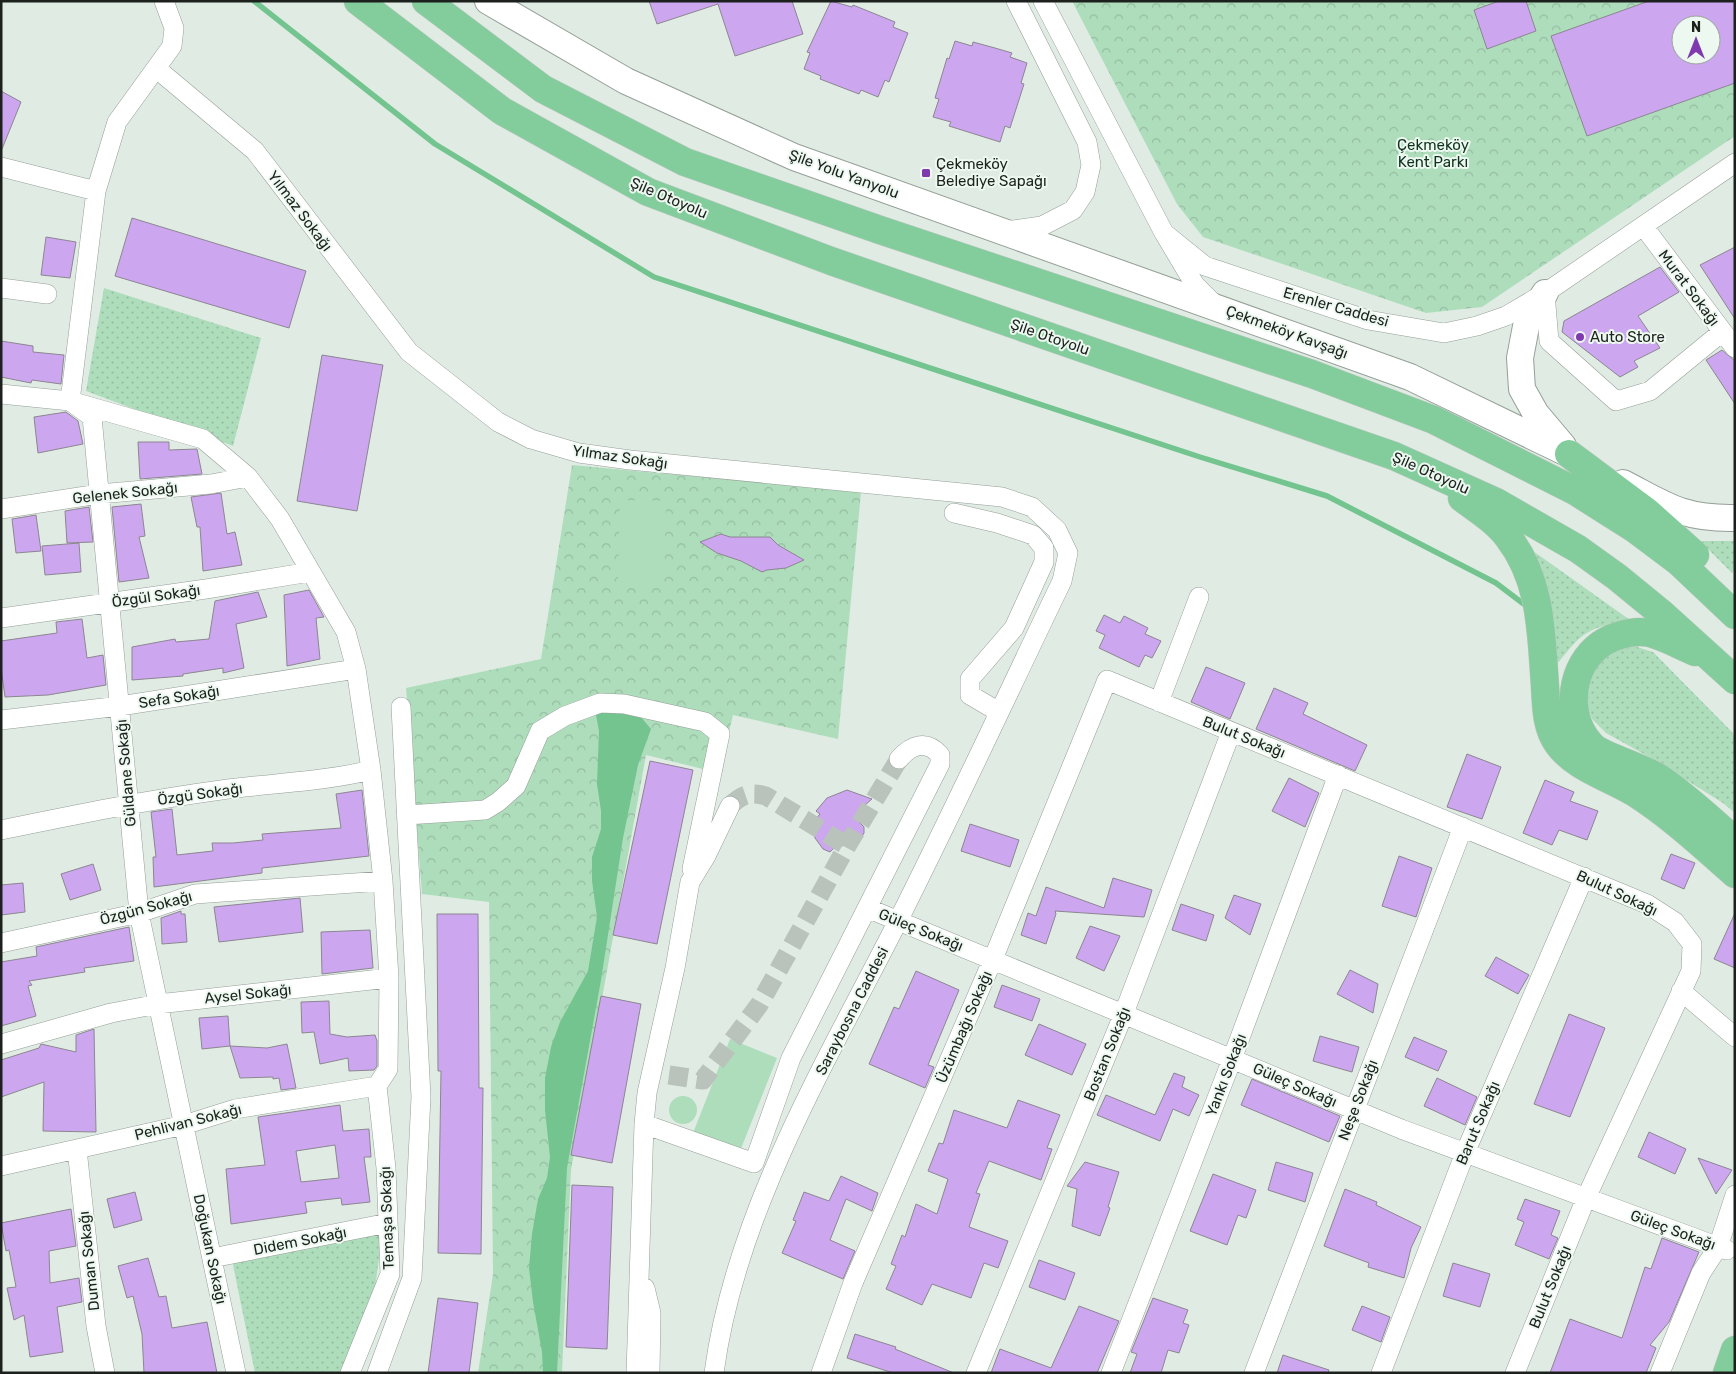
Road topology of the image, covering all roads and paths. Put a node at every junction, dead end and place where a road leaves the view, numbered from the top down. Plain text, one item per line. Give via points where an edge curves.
1 (164, 1) edge
2 (358, 1) edge
3 (426, 1) edge
4 (488, 1) edge
5 (1016, 1) edge
6 (1043, 1) edge
7 (157, 69) junction
8 (1734, 166) edge
9 (1, 167) edge
10 (96, 191) junction
11 (1644, 227) junction
12 (1002, 231) junction
13 (1164, 233) junction
14 (1, 288) edge
15 (47, 294) dead end
16 (1545, 294) junction
17 (1217, 307) junction
18 (1722, 332) junction
19 (1735, 348) edge
20 (1, 394) edge
21 (70, 401) junction
22 (1569, 454) junction
23 (1411, 464) junction
24 (248, 477) junction
25 (100, 494) junction
26 (1, 509) edge
27 (954, 513) dead end
28 (1735, 518) edge
29 (310, 572) junction
30 (1062, 581) joint
31 (1199, 597) dead end
32 (110, 603) junction
33 (1735, 605) edge
34 (1735, 615) edge
35 (1, 618) edge
36 (1712, 658) junction
37 (356, 670) junction
38 (1107, 680) joint
39 (1735, 680) edge
40 (1159, 702) junction
41 (120, 706) junction
42 (401, 707) dead end
43 (999, 712) junction
44 (1, 720) edge
45 (1231, 732) junction
46 (899, 759) tunnel mouth
47 (371, 770) junction
48 (1338, 775) junction
49 (129, 804) junction
50 (730, 806) tunnel mouth
51 (406, 815) junction
52 (1463, 827) junction
53 (1, 830) edge
54 (1735, 841) edge
55 (1735, 874) edge
56 (1584, 877) junction
57 (383, 881) junction
58 (690, 882) junction
59 (867, 908) junction
60 (139, 913) junction
61 (898, 920) junction
62 (1, 942) edge
63 (993, 959) junction
64 (389, 978) junction
65 (1681, 991) junction
66 (158, 1004) junction
67 (1124, 1013) junction
68 (1735, 1036) edge
69 (1, 1044) edge
70 (1232, 1059) junction
71 (377, 1086) junction
72 (1354, 1110) junction
73 (644, 1124) junction
74 (184, 1125) junction
75 (76, 1149) junction
76 (1465, 1153) junction
77 (1, 1166) edge
78 (1735, 1196) edge
79 (1586, 1198) junction
80 (388, 1223) junction
81 (1729, 1251) edge
82 (212, 1258) junction
83 (639, 1262) junction
84 (1735, 1350) edge
85 (380, 1370) edge
86 (718, 1371) edge
87 (105, 1373) edge
88 (236, 1373) edge
89 (350, 1373) edge
90 (636, 1373) edge
91 (650, 1373) edge
92 (821, 1373) edge
93 (976, 1373) edge
94 (1111, 1373) edge
95 (1254, 1373) edge
96 (1381, 1373) edge
97 (1515, 1373) edge
98 (1660, 1373) edge
99 (1727, 1373) edge

1 - 7 street via 174,37
2 - 23 highway, Şile Otoyolu via 502,111 648,192 831,261
3 - 34 highway via 543,89 685,162 1312,374 1434,420 1575,491 1635,529 1678,562
4 - 12 main road, Şile Yolu Yanyolu via 626,81 794,157
5 - 12 street via 1087,142 1091,165 1085,192 1073,210 1042,226
6 - 13 street, Çekmeköy Kavşağı
7 - 10 street via 117,122
7 - 30 street, Yılmaz Sokağı via 255,151 409,352 498,422 531,439 579,453 1002,497 1032,507 1057,530 1068,553
8 - 11 street, Erenler Caddesi
9 - 10 street
10 - 21 street
11 - 16 street, Erenler Caddesi
11 - 18 street, Murat Sokağı
12 - 17 main road, Şile Yolu Yanyolu
13 - 16 street, Erenler Caddesi via 1205,266 1368,320 1444,333 1506,316
13 - 17 street, Çekmeköy Kavşağı via 1195,285
14 - 15 street
16 - 18 street via 1549,341 1616,401 1650,391
16 - 22 main road via 1527,321 1520,358 1522,389 1536,414
17 - 22 main road, Çekmeköy Kavşağı via 1410,376
18 - 19 street, Murat Sokağı
20 - 21 street
21 - 24 street via 203,439
21 - 25 street, Güldane Sokağı via 92,417
22 - 28 main road, Çekmeköy Kavşağı via 1665,506 1707,518
22 - 33 highway via 1674,535 1700,560
23 - 36 highway, Şile Otoyolu via 1496,502 1578,549 1654,607
23 - 55 highway via 1487,516 1508,536 1522,560 1539,606 1546,706 1550,729 1558,745 1571,758 1648,802
24 - 25 street, Gelenek Sokağı via 211,484
24 - 29 street via 280,519
25 - 26 street, Gelenek Sokağı
25 - 32 street, Güldane Sokağı
27 - 43 street via 1033,535 1044,548 1044,562 1014,628 970,679 970,695
29 - 32 street, Özgül Sokağı
29 - 37 street via 346,632
30 - 43 street, Saraybosna Caddesi
31 - 40 street
32 - 35 street, Özgül Sokağı
32 - 41 street, Güldane Sokağı
36 - 39 highway, Şile Otoyolu
36 - 54 highway via 1649,633 1613,638 1586,658 1577,674 1575,714 1594,748 1657,777
37 - 41 street, Sefa Sokağı
37 - 47 street
38 - 40 street, Bulut Sokağı
38 - 63 street, Üzümbağı Sokağı
40 - 45 street, Bulut Sokağı
41 - 44 street, Sefa Sokağı
41 - 49 street, Güldane Sokağı
42 - 51 street
43 - 61 street, Saraybosna Caddesi
45 - 48 street, Bulut Sokağı
45 - 67 street, Bostan Sokağı
46 - 59 street via 906,750 928,745 940,755 940,764
47 - 49 street, Özgü Sokağı via 340,777
47 - 57 street
48 - 52 street, Bulut Sokağı
48 - 70 street, Yankı Sokağı
49 - 53 street, Özgü Sokağı
49 - 60 street, Güldane Sokağı
50 - 58 street
51 - 58 street via 485,810 516,786 540,731 565,716 600,703 624,704 705,722 720,734
51 - 85 street via 420,1116 412,1278
52 - 56 street, Bulut Sokağı
52 - 72 street, Neşe Sokağı
56 - 65 street, Bulut Sokağı via 1647,904 1675,922 1692,944 1691,970
56 - 76 street, Barut Sokağı
57 - 60 street, Özgün Sokağı via 195,894
57 - 64 street
58 - 73 street via 660,1074
59 - 61 street, Güleç Sokağı
59 - 73 street via 791,1058 754,1163
60 - 62 street, Özgün Sokağı
60 - 66 street, Güldane Sokağı
61 - 63 street, Güleç Sokağı
61 - 86 street, Saraybosna Caddesi via 810,1092 749,1229 720,1336
63 - 67 street, Güleç Sokağı
63 - 92 street, Üzümbağı Sokağı via 853,1284
64 - 66 street, Aysel Sokağı
64 - 71 street via 388,1069
65 - 68 street
65 - 79 street, Bulut Sokağı
66 - 69 street, Aysel Sokağı via 111,1013
66 - 74 street, Güldane Sokağı
67 - 70 street, Güleç Sokağı
67 - 93 street, Bostan Sokağı
70 - 72 street, Güleç Sokağı
70 - 94 street, Yankı Sokağı
71 - 74 street, Pehlivan Sokağı via 235,1109
71 - 80 street, Temaşa Sokağı
72 - 76 street, Güleç Sokağı
72 - 95 street, Neşe Sokağı
73 - 83 street
74 - 75 street, Pehlivan Sokağı
74 - 82 street, Doğukan Sokağı
75 - 77 street, Pehlivan Sokağı
75 - 87 street, Duman Sokağı via 96,1326
76 - 79 street, Güleç Sokağı
76 - 96 street, Barut Sokağı
78 - 81 street
79 - 81 street, Güleç Sokağı
79 - 97 street, Bulut Sokağı
80 - 82 street, Didem Sokağı
80 - 89 street, Temaşa Sokağı via 390,1274
81 - 98 street via 1700,1273
82 - 88 street, Doğukan Sokağı
83 - 90 street
83 - 91 street via 651,1312
84 - 99 highway

